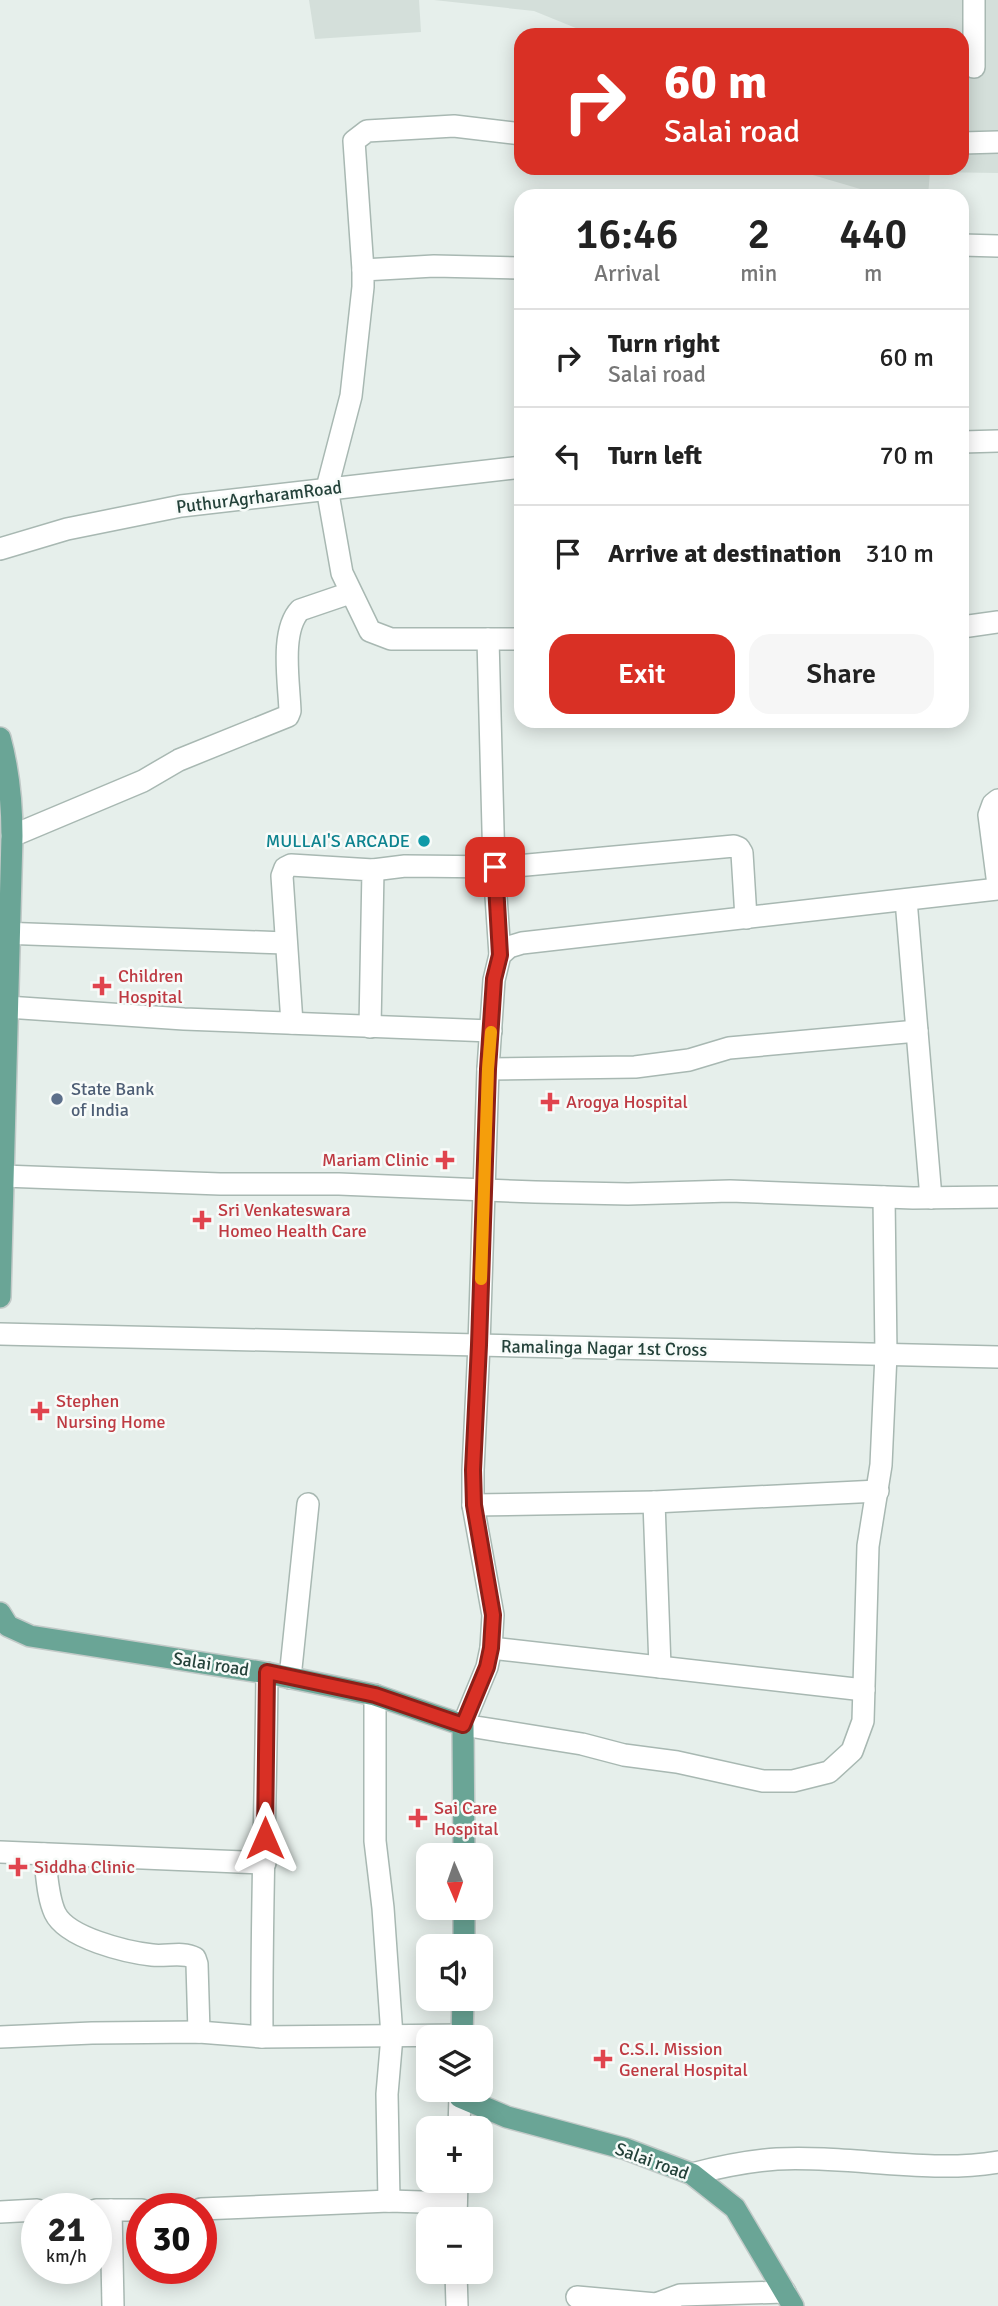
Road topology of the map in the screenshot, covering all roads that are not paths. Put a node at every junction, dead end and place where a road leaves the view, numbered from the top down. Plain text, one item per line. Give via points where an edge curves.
1 (974, 0) edge
2 (974, 67) dead end
3 (514, 133) edge
4 (998, 142) edge
5 (969, 143) edge
6 (969, 245) edge
7 (998, 246) edge
8 (514, 268) edge
9 (363, 270) junction
10 (998, 440) edge
11 (969, 442) edge
12 (514, 468) edge
13 (327, 488) junction
14 (0, 548) edge
15 (350, 593) junction
16 (998, 622) edge
17 (969, 626) edge
18 (488, 639) junction
19 (514, 639) edge
20 (0, 738) edge
21 (3, 761) edge
22 (998, 800) edge
23 (12, 836) junction
24 (495, 867) junction
25 (373, 870) junction
26 (998, 887) edge
27 (906, 900) junction
28 (746, 918) junction
29 (5, 934) edge
30 (286, 943) junction
31 (500, 955) junction
32 (7, 1007) junction
33 (292, 1023) junction
34 (370, 1027) junction
35 (491, 1031) junction
36 (917, 1031) junction
37 (3, 1032) edge
38 (488, 1069) junction
39 (3, 1176) junction
40 (484, 1189) junction
41 (884, 1197) junction
42 (998, 1197) edge
43 (931, 1198) junction
44 (0, 1297) edge
45 (0, 1334) edge
46 (479, 1345) junction
47 (886, 1354) junction
48 (998, 1357) edge
49 (878, 1491) junction
50 (654, 1502) junction
51 (308, 1504) dead end
52 (474, 1505) junction
53 (0, 1613) edge
54 (491, 1648) junction
55 (660, 1667) junction
56 (267, 1672) junction
57 (290, 1678) junction
58 (864, 1690) junction
59 (375, 1695) junction
60 (463, 1725) junction
61 (464, 1843) edge
62 (0, 1852) edge
63 (44, 1854) junction
64 (265, 1863) junction
65 (199, 2032) junction
66 (391, 2036) junction
67 (416, 2036) edge
68 (0, 2037) edge
69 (262, 2037) junction
70 (478, 2102) edge
71 (998, 2162) edge
72 (692, 2174) junction
73 (389, 2201) junction
74 (429, 2207) edge
75 (217, 2208) edge
76 (21, 2211) edge
77 (0, 2212) edge
78 (111, 2284) edge
79 (456, 2284) edge
80 (577, 2297) dead end
81 (789, 2299) edge
82 (113, 2306) edge
83 (457, 2306) edge

1 - 2 street
3 - 9 street via 454,126 360,135 354,141
4 - 5 street
6 - 7 street
8 - 9 street
9 - 13 street via 351,396
10 - 11 street
12 - 13 street, PuthurAgrharamRoad
13 - 14 street, PuthurAgrharamRoad via 181,506
13 - 15 street via 342,573
15 - 18 street via 370,631 391,639
15 - 23 street via 300,610 290,624 288,716
16 - 17 street
18 - 19 street
18 - 24 street
20 - 21 main road
21 - 23 main road via 12,800
22 - 26 street via 989,815
23 - 29 main road
24 - 25 street
24 - 28 street via 736,847 742,853
24 - 31 street
25 - 30 street via 285,868
25 - 34 street
26 - 27 street
27 - 28 street
27 - 36 street
28 - 31 street via 522,943
29 - 30 street
29 - 32 main road
30 - 33 street
31 - 35 street
32 - 33 street
32 - 37 main road
33 - 34 street
34 - 35 street
35 - 38 street
36 - 38 street via 729,1048 689,1060 635,1067
36 - 43 street
37 - 39 main road
38 - 40 street
39 - 40 street
39 - 44 main road
40 - 41 street
40 - 46 street
41 - 43 street
41 - 47 street
42 - 43 street
45 - 46 street, Ramalinga Nagar 1st Cross
46 - 47 street, Ramalinga Nagar 1st Cross
46 - 52 street
47 - 48 street, Ramalinga Nagar 1st Cross
47 - 49 street
49 - 50 street
49 - 58 street via 868,1546
50 - 52 street
50 - 55 street
51 - 57 street
52 - 54 street via 493,1615
53 - 56 main road, Salai road via 8,1626 30,1636
54 - 55 street
54 - 60 street
55 - 58 street
56 - 57 main road, Salai road
56 - 64 street
57 - 59 main road, Salai road
58 - 60 street via 863,1721 852,1751 829,1772 793,1781 763,1781
59 - 60 main road, Salai road
59 - 66 street via 375,1841
60 - 61 main road
62 - 63 street
63 - 64 street
63 - 65 street via 55,1913 72,1930 97,1942 151,1955 194,1958
64 - 69 street
65 - 68 street
65 - 69 street
66 - 67 street
66 - 69 street
66 - 73 street
70 - 72 main road, Salai road via 507,2117 626,2150
71 - 72 street via 942,2165 778,2159
72 - 81 main road, Salai road via 735,2208
73 - 74 street
73 - 75 street
76 - 77 street
78 - 82 street
79 - 83 street
80 - 81 street via 656,2304 680,2295

